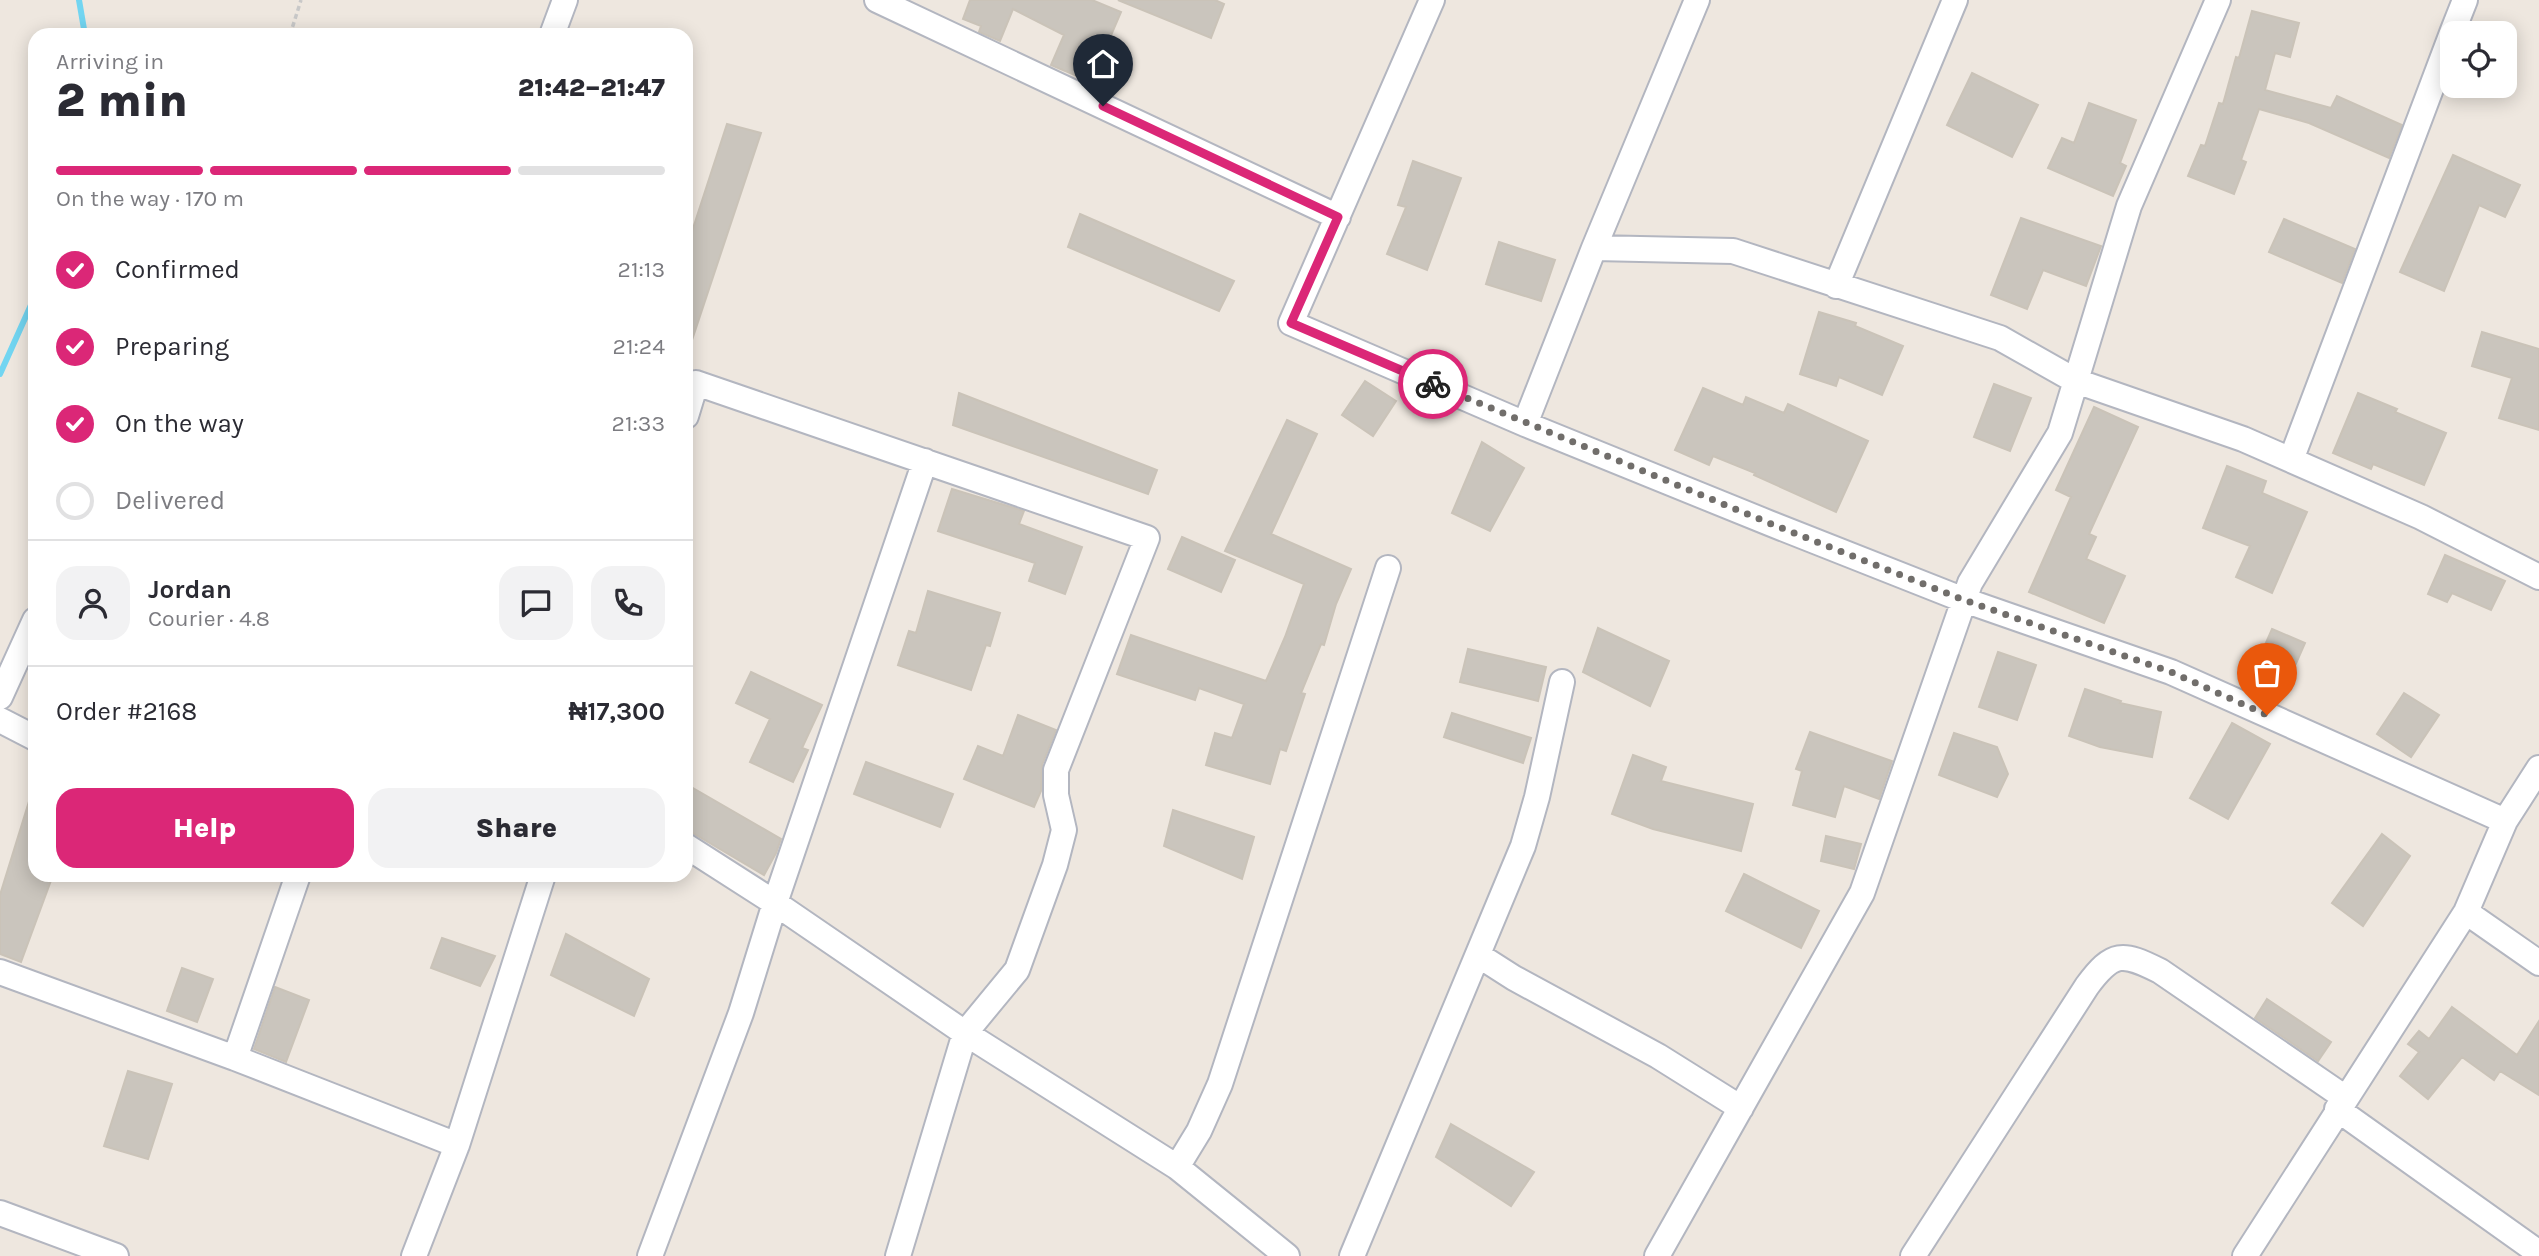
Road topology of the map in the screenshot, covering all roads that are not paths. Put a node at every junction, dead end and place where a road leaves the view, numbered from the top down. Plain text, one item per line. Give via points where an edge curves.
1 (565, 0) edge
2 (877, 0) edge
3 (1432, 0) edge
4 (1697, 0) edge
5 (1955, 0) edge
6 (2218, 0) edge
7 (2465, 0) edge
8 (2457, 21) edge
9 (555, 28) edge
10 (2440, 65) edge
11 (1338, 217) junction
12 (1594, 248) junction
13 (1836, 286) junction
14 (2076, 381) junction
15 (693, 393) edge
16 (1525, 424) junction
17 (2291, 460) junction
18 (925, 461) junction
19 (1388, 568) dead end
20 (2539, 577) edge
21 (1964, 600) junction
22 (28, 635) edge
23 (1562, 682) dead end
24 (0, 697) edge
25 (0, 720) edge
26 (28, 734) edge
27 (2539, 768) edge
28 (2505, 821) junction
29 (693, 850) edge
30 (292, 882) edge
31 (541, 882) edge
32 (775, 903) junction
33 (2466, 912) junction
34 (1478, 956) junction
35 (2539, 963) edge
36 (0, 972) edge
37 (965, 1033) junction
38 (235, 1058) junction
39 (2341, 1103) junction
40 (1741, 1108) junction
41 (457, 1145) junction
42 (1177, 1167) junction
43 (0, 1213) edge
44 (1667, 1253) edge
45 (2539, 1253) edge
46 (116, 1256) edge
47 (414, 1256) edge
48 (650, 1256) edge
49 (898, 1256) edge
50 (1287, 1256) edge
51 (1352, 1256) edge
52 (1913, 1256) edge
53 (2245, 1256) edge

1 - 9 street
2 - 11 street
3 - 11 street
4 - 12 street
5 - 13 street
6 - 14 street via 2129,206
7 - 8 street
10 - 17 street
11 - 16 street via 1291,323
12 - 13 street via 1733,251
12 - 16 street
13 - 14 street via 2000,338
14 - 17 street
14 - 21 street via 2060,433
15 - 18 street via 696,383
16 - 21 street
17 - 20 street via 2421,517
18 - 32 street
18 - 37 street via 1147,538 1056,770 1064,830 1017,971
19 - 42 street via 1220,1084
21 - 28 street via 2171,672
21 - 40 street via 1862,893
22 - 24 street
23 - 34 street via 1523,846
25 - 26 street
27 - 28 street
28 - 33 street
29 - 32 street
30 - 38 street
31 - 41 street
32 - 37 street
32 - 48 street via 741,1013
33 - 35 street
33 - 39 street
34 - 40 street
34 - 51 street
36 - 38 street
37 - 42 street
37 - 49 street
38 - 41 street
39 - 45 street
39 - 52 street via 2160,971 2134,958 2118,958 2102,965 2087,986
39 - 53 street
40 - 44 street
41 - 47 street
42 - 50 street
43 - 46 street

